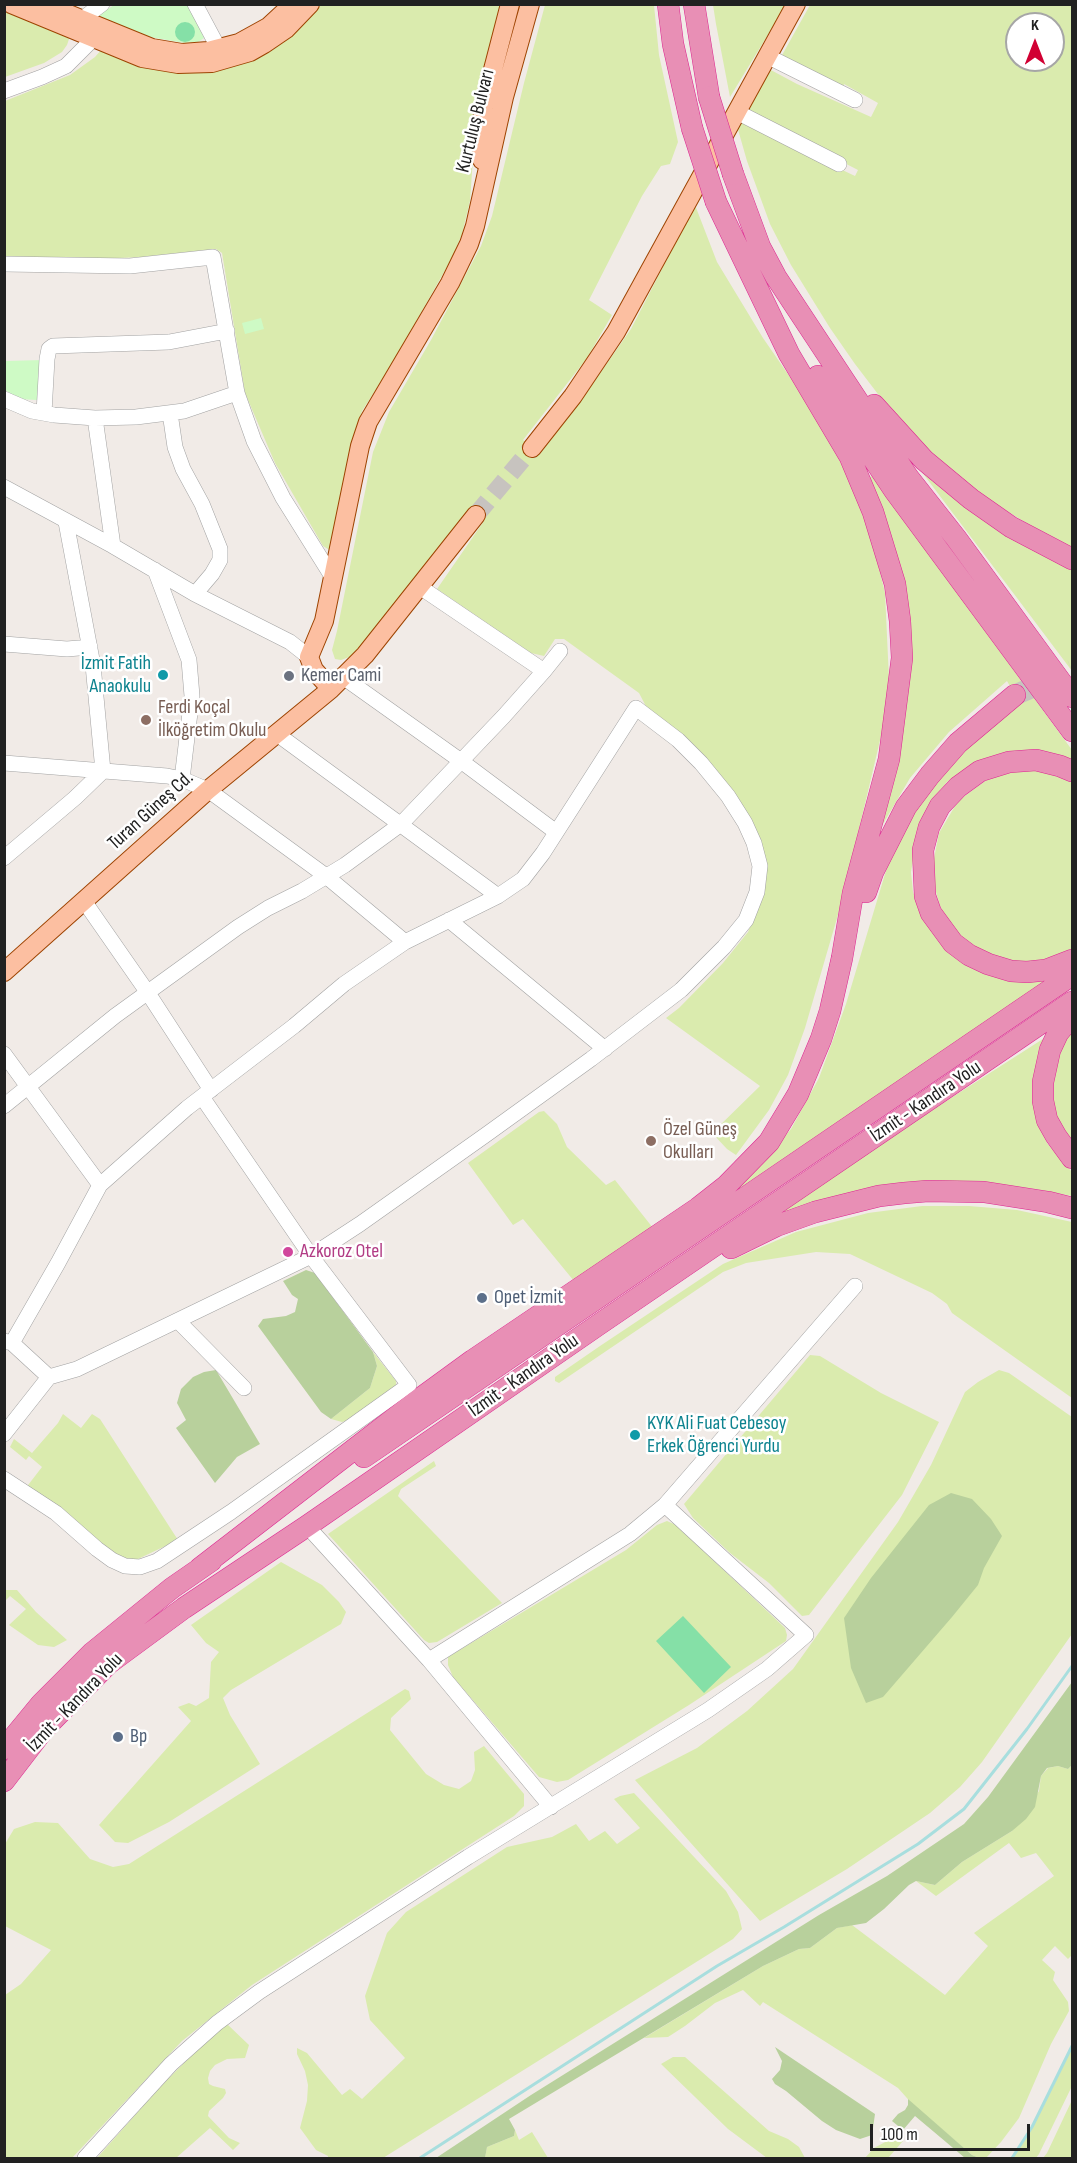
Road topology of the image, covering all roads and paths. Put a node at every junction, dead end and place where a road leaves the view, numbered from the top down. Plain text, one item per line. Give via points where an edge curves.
1 (11, 4) edge
2 (44, 4) edge
3 (102, 4) edge
4 (195, 4) edge
5 (293, 4) edge
6 (310, 4) edge
7 (510, 4) edge
8 (530, 4) edge
9 (668, 4) edge
10 (694, 4) edge
11 (796, 4) edge
12 (90, 28) junction
13 (219, 50) junction
14 (768, 57) junction
15 (4, 91) edge
16 (855, 100) dead end
17 (737, 112) junction
18 (839, 164) dead end
19 (480, 198) junction
20 (4, 264) edge
21 (767, 283) junction
22 (227, 331) junction
23 (237, 393) junction
24 (4, 399) edge
25 (44, 413) junction
26 (170, 413) junction
27 (95, 418) junction
28 (532, 448) tunnel mouth
29 (4, 487) edge
30 (476, 515) tunnel mouth
31 (66, 522) junction
32 (113, 546) junction
33 (1072, 559) edge
34 (155, 570) junction
35 (333, 578) junction
36 (420, 587) junction
37 (195, 594) junction
38 (4, 644) edge
39 (90, 647) junction
40 (560, 651) dead end
41 (309, 657) junction
42 (544, 671) junction
43 (337, 683) junction
44 (1015, 695) tunnel mouth
45 (1072, 697) edge
46 (1072, 731) edge
47 (277, 734) junction
48 (461, 761) junction
49 (4, 763) edge
50 (103, 771) junction
51 (1072, 771) edge
52 (182, 779) junction
53 (208, 790) junction
54 (401, 824) junction
55 (556, 832) junction
56 (4, 858) edge
57 (326, 876) junction
58 (498, 896) junction
59 (84, 901) junction
60 (449, 921) junction
61 (405, 942) junction
62 (842, 958) junction
63 (1072, 960) edge
64 (4, 972) edge
65 (1072, 975) edge
66 (148, 993) junction
67 (1072, 1002) edge
68 (1072, 1016) edge
69 (605, 1049) junction
70 (4, 1054) edge
71 (28, 1088) junction
72 (207, 1094) junction
73 (4, 1106) edge
74 (1072, 1158) edge
75 (100, 1185) junction
76 (1072, 1208) edge
77 (310, 1256) junction
78 (855, 1286) dead end
79 (178, 1322) junction
80 (598, 1325) junction
81 (8, 1342) edge
82 (50, 1377) junction
83 (244, 1388) dead end
84 (4, 1434) edge
85 (4, 1479) edge
86 (665, 1505) junction
87 (307, 1526) junction
88 (200, 1568) junction
89 (429, 1660) junction
90 (4, 1749) edge
91 (4, 1781) edge
92 (550, 1807) junction
93 (86, 2158) edge

1 - 12 main road
2 - 12 main road
3 - 12 street
4 - 13 street
5 - 13 main road via 255,35
6 - 12 main road via 295,22 264,44 235,58 212,63 156,62
7 - 19 main road, Kurtuluş Bulvarı via 483,108
8 - 19 main road, Kurtuluş Bulvarı
9 - 21 highway, bridge via 692,128 716,202 725,223
10 - 21 highway, bridge via 710,97 760,247
11 - 14 main road
12 - 13 main road via 162,51
12 - 15 street via 74,59 56,71
14 - 16 street
14 - 17 main road
17 - 18 street
17 - 28 main road via 616,332
19 - 35 main road via 475,226 461,261 368,422
20 - 22 street via 130,266 213,257
21 - 33 highway via 924,460 971,500 1011,527
21 - 45 highway
21 - 46 highway via 894,490
21 - 62 highway via 789,354 850,457 866,493 895,584 900,621 902,658 889,759 853,893
22 - 23 street
22 - 25 street via 169,342 53,346 47,359
23 - 26 street
23 - 35 street via 254,441 283,498
24 - 25 street
25 - 27 street
26 - 27 street
26 - 37 street via 183,469 220,549 220,560
27 - 32 street
29 - 31 street
30 - 36 main road, Turan Güneş Cd.
31 - 32 street
31 - 39 street
32 - 34 street
34 - 37 street
34 - 52 street via 189,660 192,696
35 - 41 main road via 324,621
36 - 42 street
36 - 43 main road, Turan Güneş Cd.
37 - 41 street via 290,642
38 - 39 street
39 - 50 street
40 - 42 street
41 - 43 main road via 315,670
42 - 48 street
43 - 47 main road, Turan Güneş Cd.
43 - 48 street
44 - 62 highway via 958,743 906,807 873,872
47 - 53 main road, Turan Güneş Cd.
47 - 54 street
48 - 54 street
48 - 55 street
49 - 50 street
50 - 52 street
50 - 56 street
51 - 63 highway via 1036,760 1009,762 980,771 940,806 923,850 925,896 931,913 953,943 969,955 1011,971 1027,972
52 - 53 street
53 - 57 street
53 - 59 main road, Turan Güneş Cd.
54 - 57 street
54 - 58 street
55 - 58 street via 523,879
55 - 69 street via 636,708 678,740 728,796 745,823 760,866 758,891 746,920 724,947 681,990
57 - 61 street
57 - 66 street via 238,927
58 - 60 street
59 - 64 main road, Turan Güneş Cd.
59 - 66 street
60 - 61 street
60 - 69 street
61 - 72 street via 344,984
62 - 88 highway via 830,1011 798,1094 769,1142 726,1186 439,1385
65 - 88 highway, İzmit - Kandıra Yolu
66 - 71 street
66 - 72 street
67 - 80 highway, İzmit - Kandıra Yolu
68 - 74 highway via 1050,1050 1043,1101 1047,1120
69 - 77 street
70 - 71 street
71 - 73 street
71 - 75 street
72 - 75 street
72 - 77 street
75 - 81 street via 58,1263
76 - 80 highway via 1014,1196 962,1191 904,1193 852,1202 776,1226 715,1257 633,1311
77 - 79 street
77 - 85 street via 409,1385 231,1512 158,1561 140,1567 112,1560 56,1513
78 - 86 street
79 - 82 street via 77,1370
79 - 83 street
80 - 87 highway, İzmit - Kandıra Yolu
81 - 82 street
82 - 84 street
86 - 89 street via 630,1534
86 - 92 street via 806,1635 738,1690
87 - 89 street
87 - 91 highway, İzmit - Kandıra Yolu via 108,1664 45,1729
88 - 90 highway, İzmit - Kandıra Yolu via 92,1653 41,1704
89 - 92 street
92 - 93 street via 217,2023 171,2064

